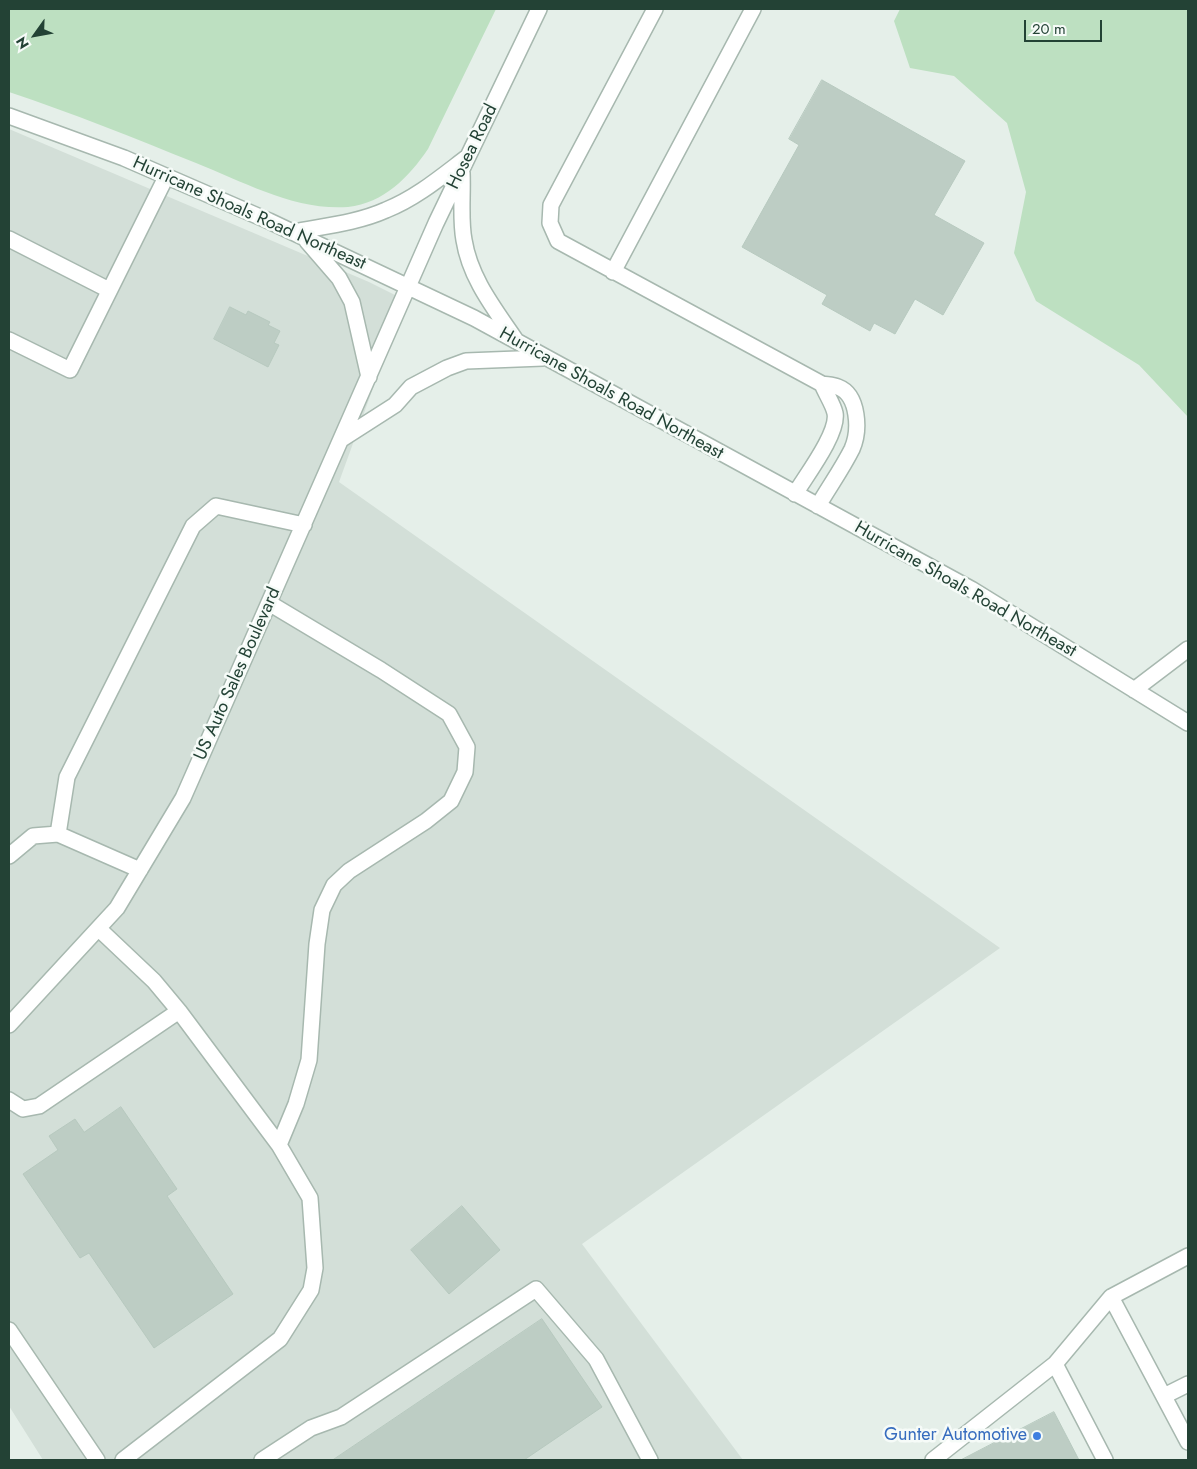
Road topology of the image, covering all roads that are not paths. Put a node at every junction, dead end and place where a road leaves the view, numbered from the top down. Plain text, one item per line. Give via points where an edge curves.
1 (539, 9) edge
2 (654, 9) edge
3 (753, 9) edge
4 (9, 116) edge
5 (465, 163) junction
6 (166, 176) junction
7 (298, 234) junction
8 (9, 239) edge
9 (613, 272) junction
10 (409, 286) junction
11 (109, 290) junction
12 (9, 340) edge
13 (517, 343) junction
14 (546, 358) junction
15 (369, 377) junction
16 (822, 384) junction
17 (342, 440) junction
18 (795, 494) junction
19 (818, 506) junction
20 (304, 525) junction
21 (269, 603) junction
22 (1188, 649) edge
23 (1134, 690) junction
24 (1188, 723) edge
25 (58, 834) junction
26 (9, 856) edge
27 (140, 870) junction
28 (99, 929) junction
29 (179, 1011) junction
30 (9, 1025) edge
31 (9, 1100) edge
32 (279, 1145) junction
33 (1188, 1256) edge
34 (1111, 1297) junction
35 (9, 1330) edge
36 (1054, 1364) junction
37 (1188, 1384) edge
38 (1164, 1396) junction
39 (1188, 1442) edge
40 (97, 1460) edge
41 (122, 1460) edge
42 (262, 1460) edge
43 (650, 1460) edge
44 (933, 1460) edge
45 (1105, 1460) edge

1 - 5 street, Hosea Road
2 - 9 street via 551,205 550,223 558,241
3 - 9 street
4 - 6 street, Hurricane Shoals Road Northeast
5 - 7 street via 387,210 360,220
5 - 10 street, Hosea Road
5 - 13 street via 464,239 470,265 483,292
6 - 7 street, Hurricane Shoals Road Northeast
6 - 11 street
7 - 10 street, Hurricane Shoals Road Northeast
7 - 15 street via 339,278 352,302
8 - 11 street
9 - 16 street
10 - 13 street, Hurricane Shoals Road Northeast
10 - 15 street, US Auto Sales Boulevard
11 - 12 street via 70,370
13 - 14 street, Hurricane Shoals Road Northeast
14 - 17 street via 466,361 446,368 411,387 395,405
14 - 18 street, Hurricane Shoals Road Northeast
15 - 17 street, US Auto Sales Boulevard
16 - 18 street via 836,422
16 - 19 street via 838,387 850,396 856,428 852,448
17 - 20 street, US Auto Sales Boulevard
18 - 19 street, Hurricane Shoals Road Northeast
19 - 23 street, Hurricane Shoals Road Northeast via 971,589
20 - 21 street, US Auto Sales Boulevard
20 - 25 street via 216,506 193,526 67,777
21 - 27 street, US Auto Sales Boulevard via 183,798
21 - 32 street via 449,714 467,747 465,772 451,801 350,871 334,885 322,910 316,944 308,1060 296,1104
22 - 23 street
23 - 24 street, Hurricane Shoals Road Northeast
25 - 26 street via 33,836
25 - 27 street
27 - 28 street, US Auto Sales Boulevard via 117,908
28 - 29 street via 154,981
28 - 30 street, US Auto Sales Boulevard
29 - 31 street via 39,1106 23,1109
29 - 32 street
32 - 41 street via 310,1198 315,1268 311,1290 280,1340
33 - 34 street
34 - 36 street
34 - 38 street
35 - 40 street
36 - 44 street
36 - 45 street
37 - 38 street
38 - 39 street
42 - 43 street via 310,1428 340,1416 536,1289 596,1359

